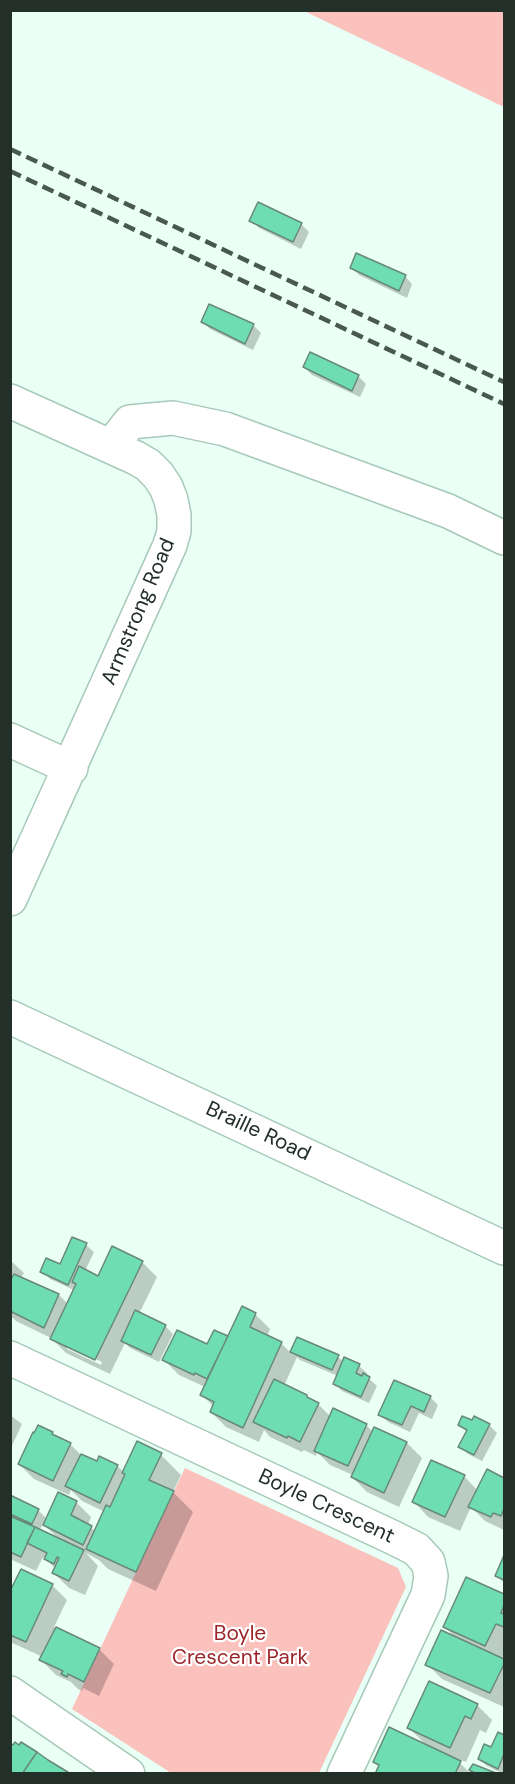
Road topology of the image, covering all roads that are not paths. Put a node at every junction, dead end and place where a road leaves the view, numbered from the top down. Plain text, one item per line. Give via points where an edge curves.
1 (10, 401) edge
2 (111, 446) junction
3 (504, 538) edge
4 (10, 740) edge
5 (70, 768) junction
6 (10, 899) edge
7 (10, 1017) edge
8 (504, 1248) edge
9 (10, 1358) edge
10 (10, 1693) edge
11 (128, 1773) edge
12 (344, 1773) edge

1 - 2 street, Armstrong Road
2 - 3 street via 130,422 173,418 225,429 448,511
2 - 5 street, Armstrong Road via 148,465 158,476 171,500 174,531
4 - 5 street
5 - 6 street, Armstrong Road
7 - 8 street, Braille Road
9 - 12 street, Boyle Crescent via 409,1546 428,1562 428,1595
10 - 11 street

